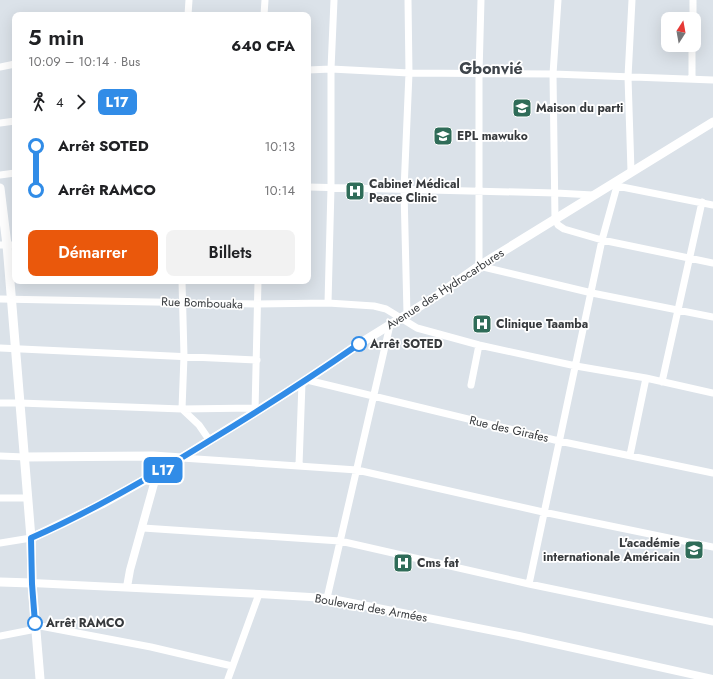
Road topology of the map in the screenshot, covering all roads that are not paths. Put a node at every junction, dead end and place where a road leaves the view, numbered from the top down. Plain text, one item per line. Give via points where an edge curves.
1 (189, 0) edge
2 (264, 0) edge
3 (334, 0) edge
4 (408, 0) edge
5 (481, 0) edge
6 (558, 0) edge
7 (632, 0) edge
8 (693, 0) edge
9 (188, 12) edge
10 (264, 12) edge
11 (693, 12) edge
12 (692, 52) edge
13 (12, 65) edge
14 (0, 67) edge
15 (331, 69) junction
16 (311, 70) edge
17 (409, 73) junction
18 (479, 74) junction
19 (553, 74) junction
20 (628, 77) junction
21 (692, 78) junction
22 (713, 80) edge
23 (12, 121) edge
24 (713, 122) edge
25 (0, 123) edge
26 (631, 171) junction
27 (12, 173) edge
28 (0, 175) edge
29 (615, 185) junction
30 (311, 187) edge
31 (0, 188) edge
32 (331, 188) junction
33 (404, 190) junction
34 (479, 192) junction
35 (556, 193) junction
36 (594, 196) junction
37 (702, 202) junction
38 (713, 205) edge
39 (556, 219) junction
40 (602, 240) junction
41 (7, 245) edge
42 (689, 258) junction
43 (713, 263) edge
44 (479, 266) junction
45 (182, 284) edge
46 (258, 284) edge
47 (592, 293) junction
48 (0, 299) edge
49 (10, 299) junction
50 (182, 302) junction
51 (257, 304) junction
52 (328, 304) junction
53 (678, 310) junction
54 (404, 316) junction
55 (713, 318) edge
56 (390, 325) junction
57 (479, 345) junction
58 (0, 348) edge
59 (16, 348) junction
60 (184, 356) junction
61 (257, 360) junction
62 (576, 366) junction
63 (646, 378) junction
64 (304, 382) junction
65 (662, 382) junction
66 (471, 385) dead end
67 (713, 393) edge
68 (373, 397) junction
69 (0, 403) edge
70 (20, 403) junction
71 (182, 409) junction
72 (255, 410) junction
73 (210, 441) junction
74 (559, 441) junction
75 (630, 455) junction
76 (0, 456) edge
77 (153, 456) junction
78 (25, 457) junction
79 (182, 458) junction
80 (299, 465) junction
81 (357, 470) junction
82 (157, 473) junction
83 (713, 473) edge
84 (0, 498) edge
85 (28, 498) junction
86 (543, 512) junction
87 (143, 528) junction
88 (31, 538) junction
89 (340, 541) junction
90 (0, 543) edge
91 (713, 547) edge
92 (0, 582) edge
93 (32, 584) junction
94 (529, 584) junction
95 (127, 587) junction
96 (259, 594) junction
97 (327, 598) junction
98 (713, 622) edge
99 (36, 627) junction
100 (0, 636) edge
101 (232, 666) junction
102 (40, 679) edge
103 (228, 679) edge
104 (713, 679) edge

1 - 9 street
2 - 10 street
3 - 15 street
4 - 17 street
5 - 18 street
6 - 19 street
7 - 20 street
8 - 11 street
12 - 21 street
13 - 14 street
15 - 16 street
15 - 17 street
15 - 32 street
17 - 18 street
17 - 33 street
18 - 19 street
18 - 34 street
19 - 20 street
19 - 35 street
20 - 21 street
20 - 26 street
21 - 22 street
23 - 25 street
24 - 26 main road, Avenue des Hydrocarbures
26 - 29 main road, Avenue des Hydrocarbures
27 - 28 street
29 - 36 main road, Avenue des Hydrocarbures
29 - 37 street
29 - 40 street
30 - 32 street
31 - 41 main road
32 - 33 street
32 - 52 street
33 - 34 street
33 - 54 street
34 - 35 street
34 - 44 street
35 - 36 street
35 - 39 street
36 - 39 main road, Avenue des Hydrocarbures
37 - 38 street
37 - 42 street
39 - 40 street via 558,225 564,229
39 - 44 main road, Avenue des Hydrocarbures
40 - 42 street
40 - 47 street
41 - 49 main road
42 - 43 street
42 - 53 street
44 - 47 street
44 - 54 main road, Avenue des Hydrocarbures
45 - 50 street
46 - 51 street
47 - 53 street
47 - 62 street
48 - 49 street, Rue Bombouaka
49 - 50 street, Rue Bombouaka
49 - 59 main road
50 - 51 street, Rue Bombouaka
50 - 60 street
51 - 52 street, Rue Bombouaka
51 - 61 street
52 - 54 street, Rue Bombouaka via 380,307
53 - 55 street
53 - 65 street
54 - 56 main road, Avenue des Hydrocarbures
54 - 57 street, Rue Bombouaka via 416,328
56 - 64 main road, Avenue des Hydrocarbures
56 - 68 street
57 - 62 street, Rue Bombouaka
57 - 66 street
58 - 59 street
59 - 60 street
59 - 70 main road
60 - 61 street
60 - 71 street
61 - 72 street
62 - 63 street, Rue Bombouaka
62 - 74 street
63 - 65 street, Rue Bombouaka
63 - 75 street
64 - 68 street, Rue des Girafes
64 - 72 main road, Avenue des Hydrocarbures
64 - 80 street
65 - 67 street, Rue Bombouaka
68 - 74 street, Rue des Girafes
68 - 81 street
69 - 70 street
70 - 71 street
70 - 78 main road
71 - 72 street
71 - 73 street via 199,425
72 - 73 main road, Avenue des Hydrocarbures
73 - 79 main road, Avenue des Hydrocarbures
74 - 75 street, Rue des Girafes
74 - 86 street
75 - 83 street, Rue des Girafes
76 - 78 street
77 - 78 main road
77 - 79 main road
77 - 82 street
78 - 85 main road
79 - 80 street
79 - 82 main road, Avenue des Hydrocarbures
80 - 81 street
81 - 86 street
81 - 89 street
82 - 87 street
82 - 88 main road, Avenue des Hydrocarbures via 102,504
84 - 85 street
85 - 88 main road
86 - 91 street
86 - 94 street
87 - 89 street
87 - 95 street
88 - 90 street
88 - 93 main road
89 - 94 street
89 - 97 street
92 - 93 main road, Boulevard des Armées
93 - 95 street, Boulevard des Armées
93 - 99 main road
94 - 98 street
95 - 96 street, Boulevard des Armées
96 - 97 street, Boulevard des Armées
96 - 101 street
97 - 104 street, Boulevard des Armées via 519,636
99 - 100 street
99 - 101 street via 155,648
99 - 102 main road
101 - 103 street

